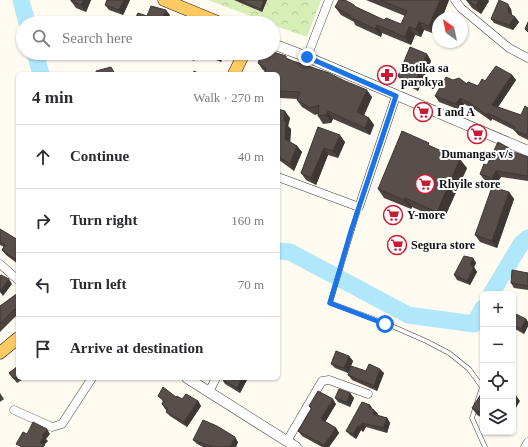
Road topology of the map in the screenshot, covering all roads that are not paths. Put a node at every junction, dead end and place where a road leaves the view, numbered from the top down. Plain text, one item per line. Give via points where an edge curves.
1 (164, 0) edge
2 (329, 0) edge
3 (455, 0) edge
4 (203, 16) edge
5 (280, 47) edge
6 (307, 57) junction
7 (528, 58) edge
8 (241, 60) edge
9 (235, 72) edge
10 (396, 96) junction
11 (528, 151) edge
12 (280, 178) edge
13 (359, 207) junction
14 (0, 264) edge
15 (16, 278) edge
16 (16, 340) edge
17 (0, 353) edge
18 (91, 380) edge
19 (190, 380) edge
20 (215, 380) edge
21 (209, 392) junction
22 (368, 394) dead end
23 (14, 410) dead end
24 (287, 441) junction
25 (528, 442) edge
26 (296, 447) edge
27 (485, 447) edge
28 (525, 447) edge

1 - 4 main road
2 - 6 street
3 - 7 street via 508,48
5 - 6 street
6 - 10 street
8 - 9 main road
10 - 11 street
10 - 13 street
12 - 13 street
13 - 27 lane via 330,303 426,341 449,353 470,369 482,387 472,418
14 - 15 street
16 - 17 main road
18 - 23 street via 62,424 52,427
19 - 21 street
20 - 21 street
21 - 24 street
22 - 24 street via 329,380 322,381
24 - 26 street
25 - 28 street

